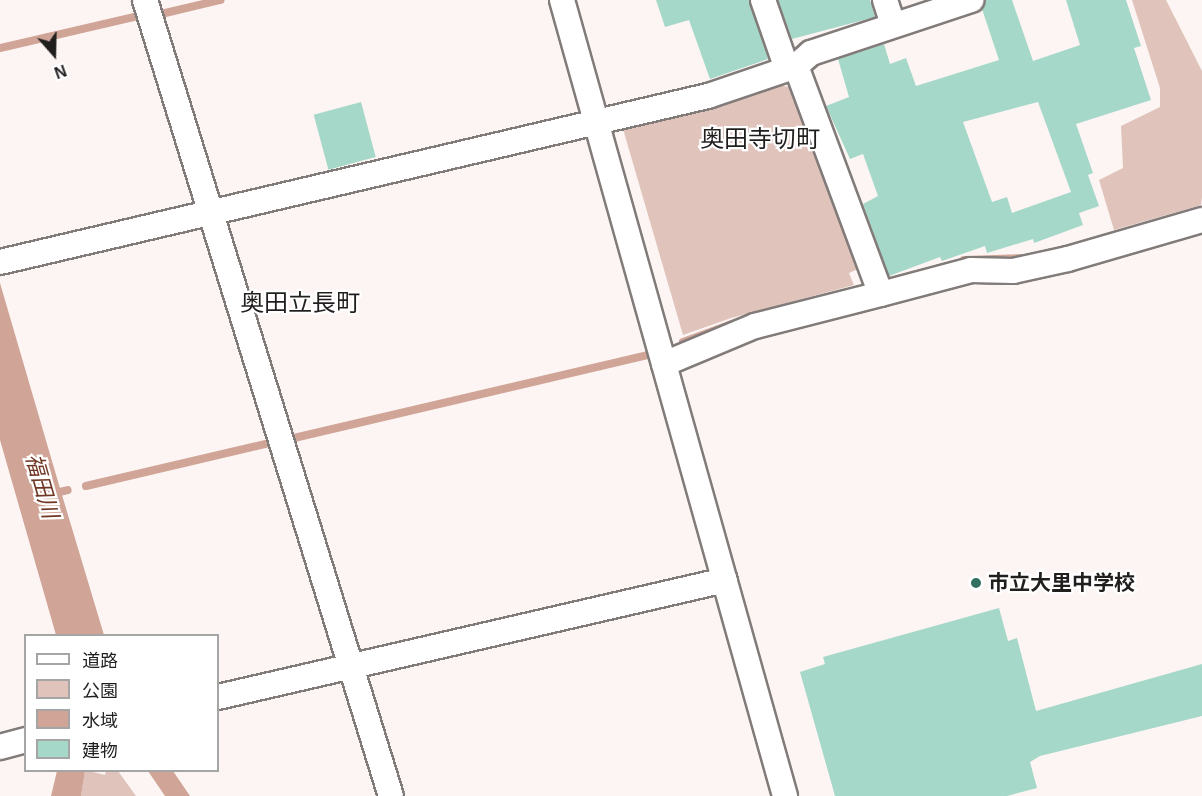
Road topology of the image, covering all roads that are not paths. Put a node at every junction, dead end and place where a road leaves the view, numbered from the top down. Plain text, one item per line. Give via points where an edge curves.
1 (145, 0) edge
2 (562, 0) edge
3 (763, 0) edge
4 (885, 0) edge
5 (971, 0) edge
6 (893, 25) junction
7 (791, 68) junction
8 (596, 122) junction
9 (212, 212) junction
10 (1202, 220) edge
11 (7, 260) edge
12 (881, 294) junction
13 (664, 364) junction
14 (725, 580) junction
15 (350, 665) junction
16 (219, 697) edge
17 (24, 741) edge
18 (0, 747) edge
19 (391, 796) edge
20 (785, 796) edge

1 - 9 street
2 - 8 street
3 - 7 street
4 - 6 street
5 - 6 street
6 - 7 street via 811,53
7 - 8 street via 708,96
7 - 12 street
8 - 9 street
8 - 13 street
9 - 11 street
9 - 15 street
10 - 12 street via 1068,259 1013,271 971,270
12 - 13 street via 756,326
13 - 14 street
14 - 15 street
14 - 20 street
15 - 16 street
15 - 19 street
17 - 18 street

